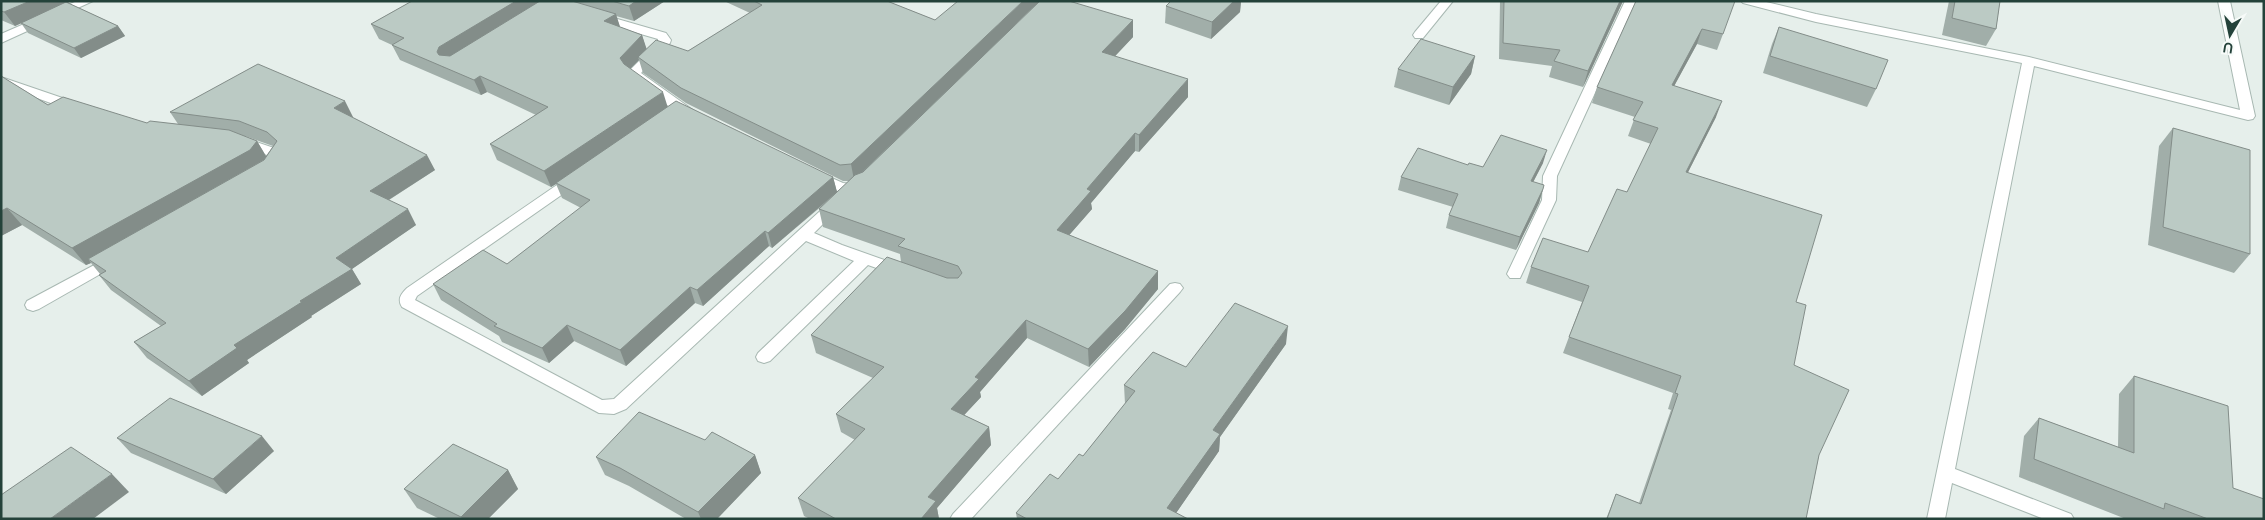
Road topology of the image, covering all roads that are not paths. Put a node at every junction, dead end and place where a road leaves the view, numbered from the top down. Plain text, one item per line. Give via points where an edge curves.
1 (86, 1) edge
2 (1446, 1) edge
3 (1631, 1) edge
4 (1747, 1) edge
5 (2224, 1) edge
6 (590, 15) edge
7 (1419, 35) dead end
8 (1, 39) edge
9 (2029, 61) junction
10 (1, 81) edge
11 (680, 108) junction
12 (85, 110) edge
13 (664, 119) edge
14 (705, 120) edge
15 (225, 138) edge
16 (590, 169) edge
17 (807, 171) edge
18 (259, 176) edge
19 (867, 179) edge
20 (853, 188) junction
21 (804, 234) junction
22 (126, 253) edge
23 (865, 259) junction
24 (1516, 274) dead end
25 (912, 275) edge
26 (1175, 288) dead end
27 (33, 305) dead end
28 (764, 357) dead end
29 (1947, 474) junction
30 (959, 519) edge
31 (1936, 519) edge
32 (2065, 519) edge

1 - 8 street
2 - 7 street
3 - 24 street via 1550,176 1549,200
4 - 9 street
5 - 9 street via 2248,116
6 - 11 street via 662,36 664,43 633,73
9 - 29 street
10 - 12 street
11 - 13 street
11 - 14 street
15 - 18 street via 253,143 277,157 275,163
16 - 21 street via 412,292 407,303 599,406 614,407
17 - 20 street via 841,188
19 - 20 street
20 - 21 street
21 - 23 street
22 - 27 street
23 - 25 street
23 - 28 street
26 - 30 street
29 - 31 street
29 - 32 street

